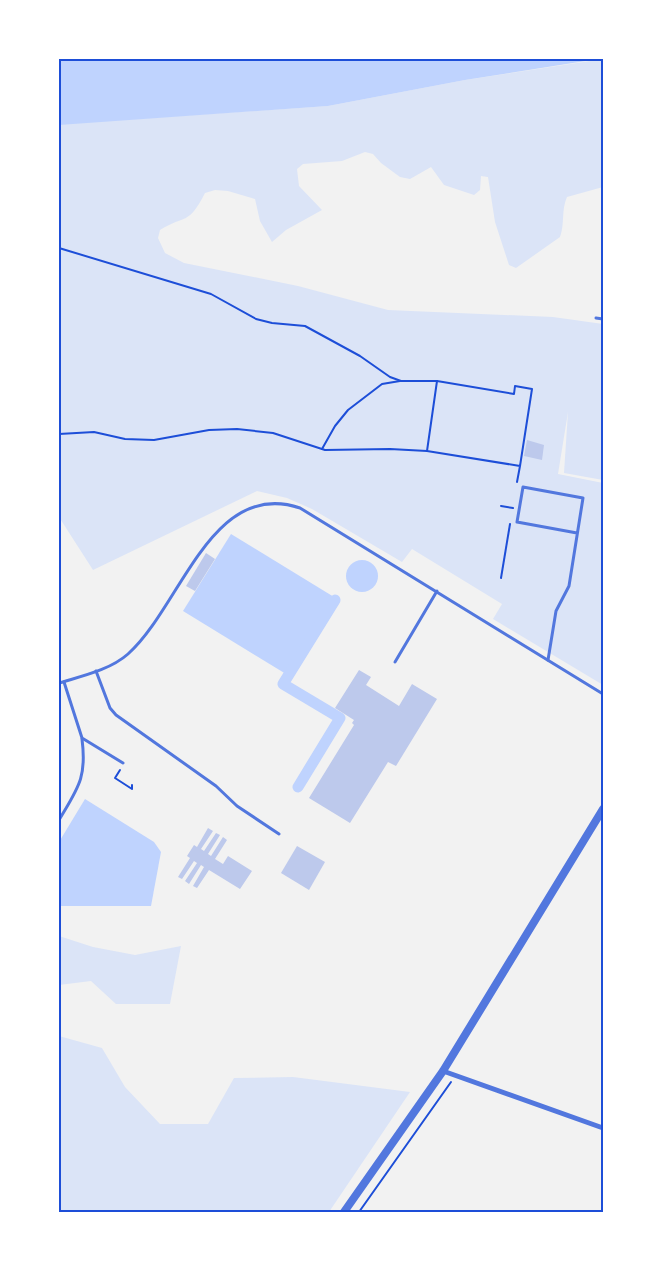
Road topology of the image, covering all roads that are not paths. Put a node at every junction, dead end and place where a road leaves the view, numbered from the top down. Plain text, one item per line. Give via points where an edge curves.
1 (596, 318) dead end
2 (603, 319) edge
3 (577, 533) junction
4 (437, 592) junction
5 (548, 660) junction
6 (395, 662) dead end
7 (96, 670) junction
8 (64, 682) junction
9 (59, 683) edge
10 (603, 694) edge
11 (82, 738) junction
12 (123, 763) road end
13 (603, 809) edge
14 (59, 820) edge
15 (279, 834) dead end
16 (443, 1071) junction
17 (603, 1128) edge
18 (344, 1212) edge

1 - 2 lane
3 - 3 lane via 583,498 523,487 517,522
3 - 5 lane via 569,586 556,611
4 - 5 lane
4 - 6 lane
4 - 7 lane via 300,508 280,503 261,504 236,514 223,524 145,636 119,662
5 - 10 lane
7 - 8 lane
7 - 15 lane via 110,708 121,720
8 - 9 lane
8 - 11 lane
11 - 12 lane
11 - 14 lane via 83,775
13 - 16 street
16 - 17 street
16 - 18 street

